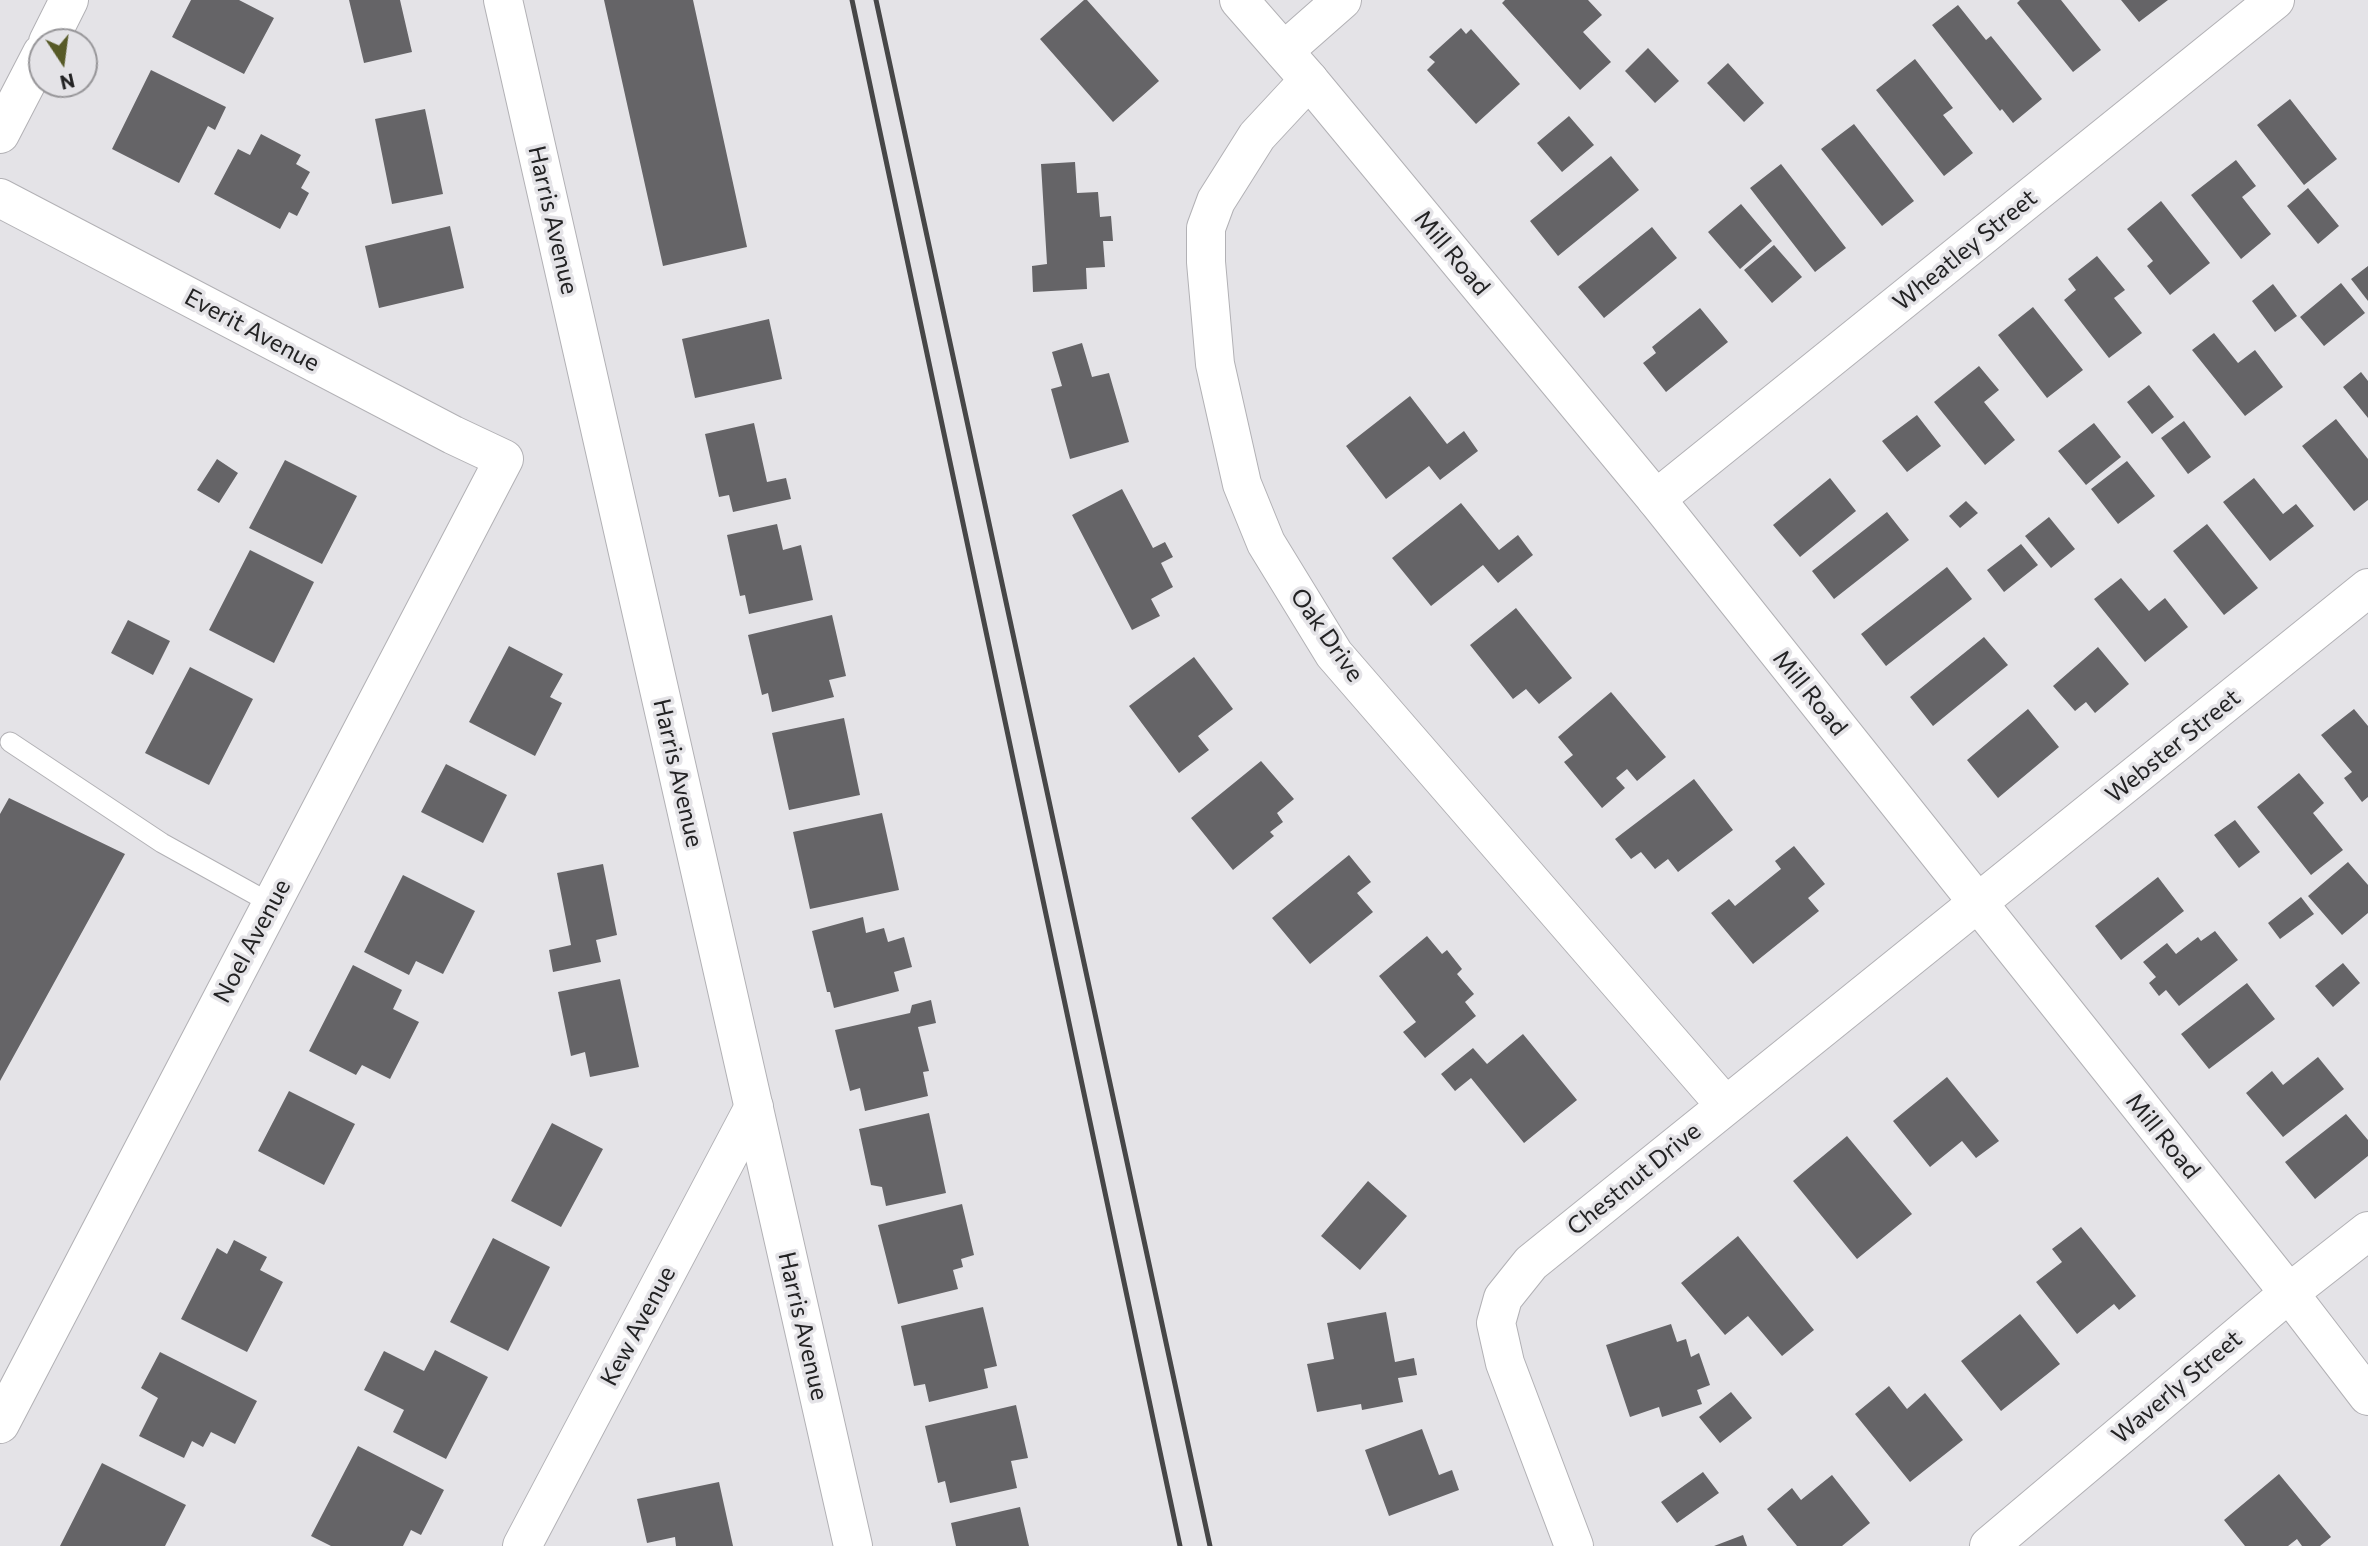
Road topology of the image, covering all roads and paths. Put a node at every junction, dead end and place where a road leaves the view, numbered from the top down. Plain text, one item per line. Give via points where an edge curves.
1 (69, 0) edge
2 (503, 0) edge
3 (1239, 0) edge
4 (1342, 0) edge
5 (2275, 0) edge
6 (55, 28) edge
7 (1284, 51) junction
8 (28, 80) edge
9 (1309, 80) junction
10 (0, 134) edge
11 (0, 198) edge
12 (504, 459) joint
13 (1656, 499) junction
14 (2368, 588) edge
15 (10, 742) dead end
16 (272, 904) junction
17 (1977, 904) junction
18 (1725, 1105) junction
19 (754, 1107) junction
20 (2368, 1231) edge
21 (2289, 1293) junction
22 (2368, 1396) edge
23 (0, 1424) edge
24 (522, 1546) edge
25 (853, 1546) edge
26 (1574, 1546) edge
27 (1989, 1546) edge

1 - 6 street
2 - 19 street, Harris Avenue
3 - 7 street, Mill Road
4 - 7 street
5 - 13 street, Wheatley Street
7 - 9 street, Mill Road
8 - 10 street
9 - 13 street, Mill Road
9 - 18 street, Oak Drive via 1257,136 1216,201 1206,228 1215,364 1242,484 1266,543 1334,654
11 - 12 street, Everit Avenue
12 - 16 street, Noel Avenue
13 - 17 street, Mill Road
14 - 17 street, Webster Street
15 - 16 lane via 162,843
16 - 23 street, Noel Avenue
17 - 18 street, Chestnut Drive
17 - 21 street, Mill Road
18 - 26 street, Chestnut Drive via 1531,1262 1503,1298 1496,1323 1505,1363
19 - 24 street, Kew Avenue
19 - 25 street, Harris Avenue
20 - 21 street, Waverly Street
21 - 22 street, Mill Road
21 - 27 street, Waverly Street

